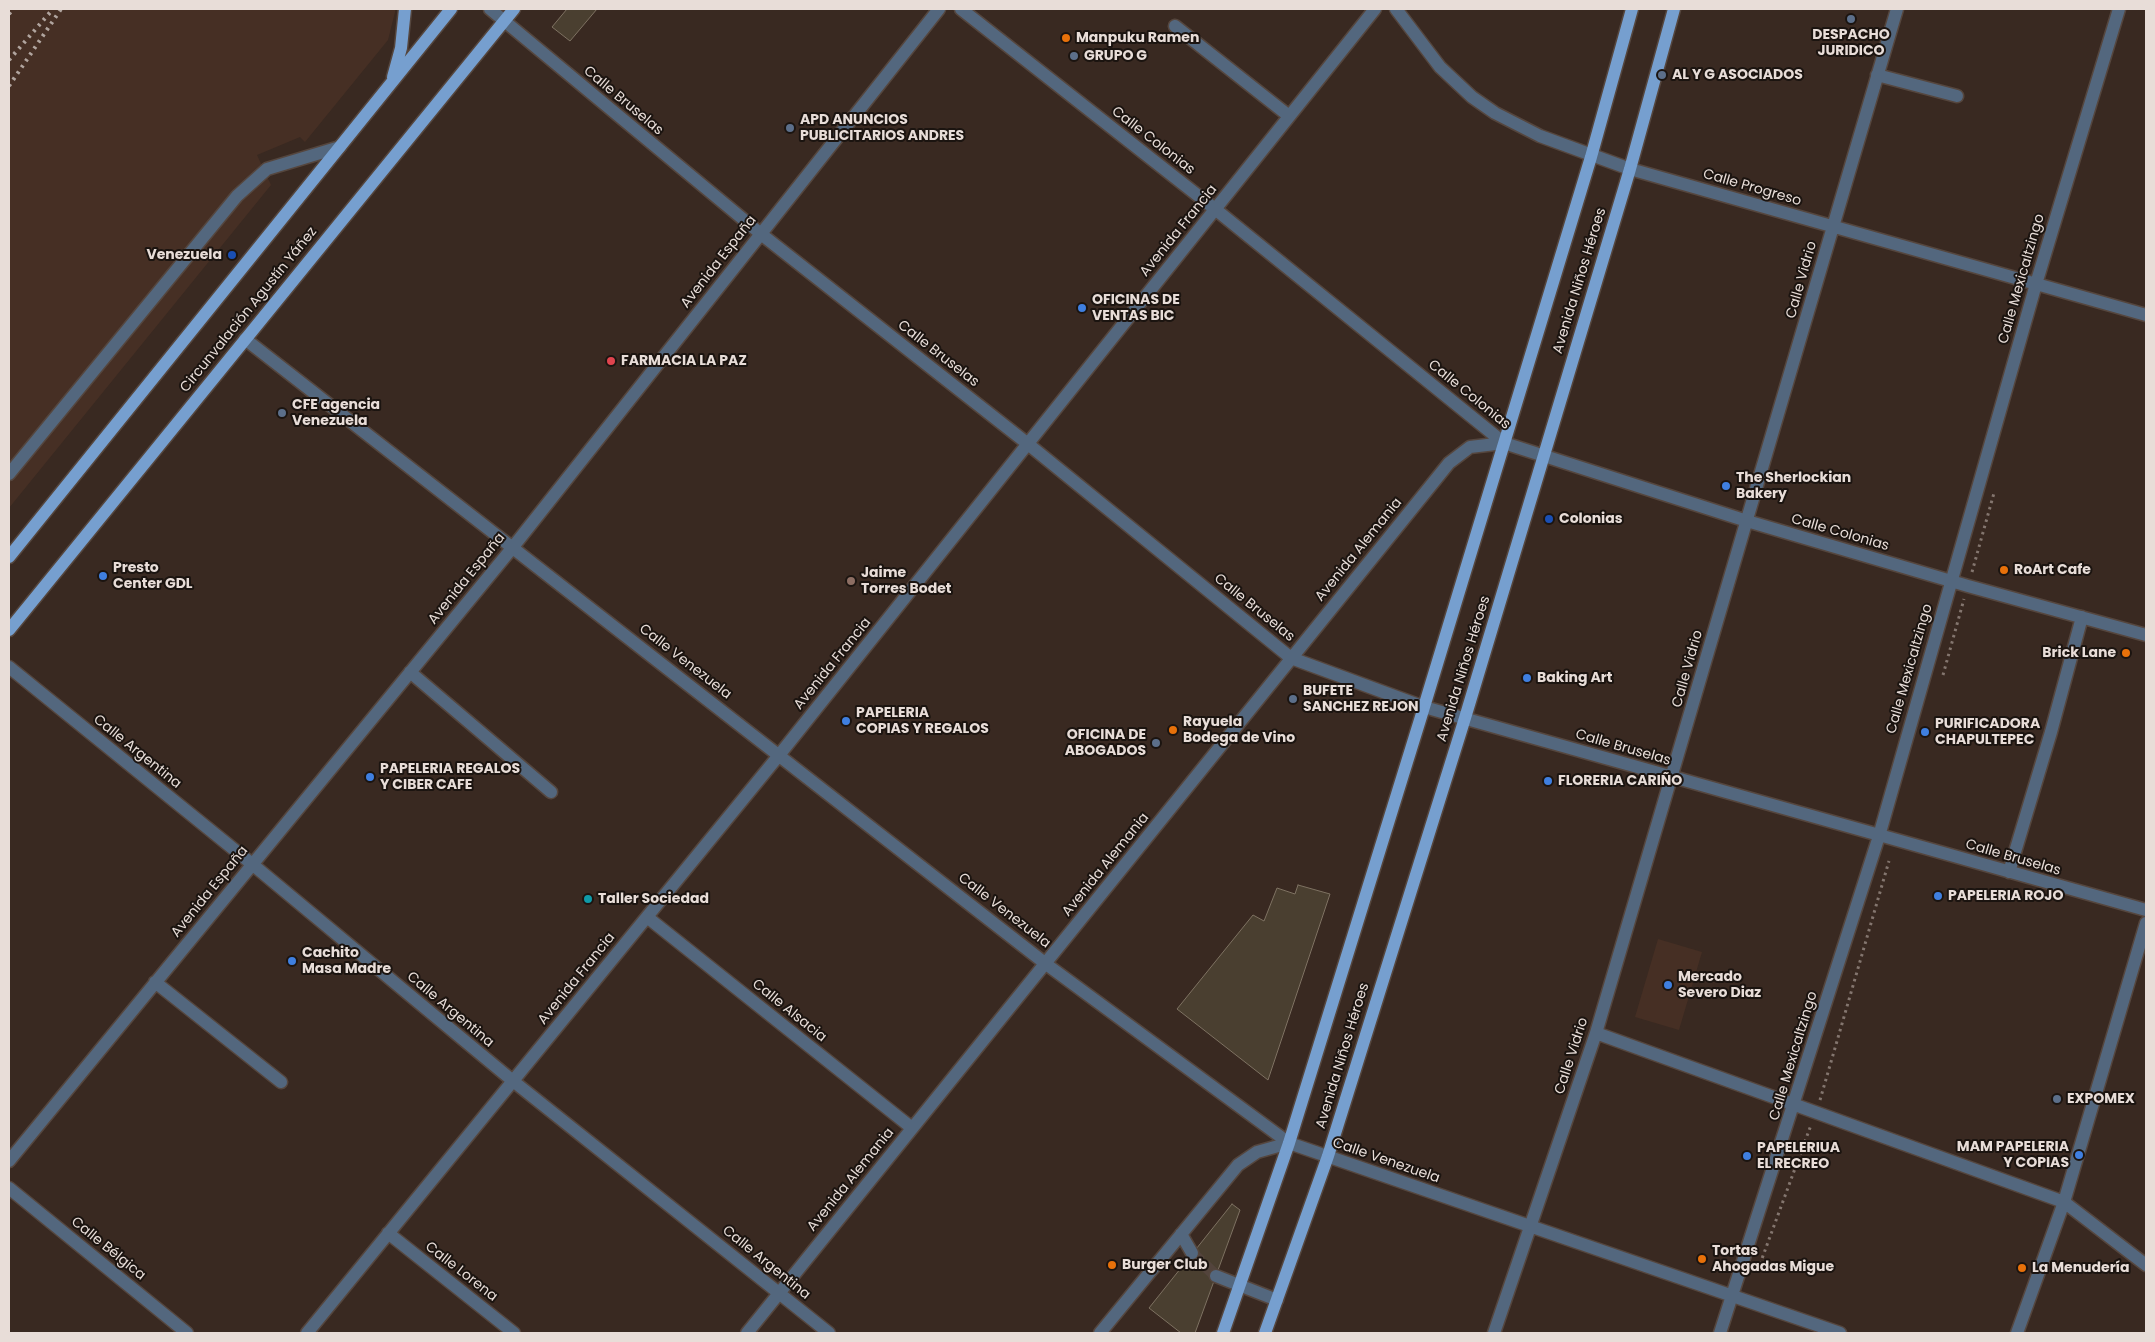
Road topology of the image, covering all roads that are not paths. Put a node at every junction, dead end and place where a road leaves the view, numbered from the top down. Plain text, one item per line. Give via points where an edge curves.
1 (405, 9) edge
2 (451, 9) edge
3 (490, 9) edge
4 (514, 9) edge
5 (939, 9) edge
6 (961, 9) edge
7 (1375, 9) edge
8 (1396, 9) edge
9 (1632, 9) edge
10 (1674, 9) edge
11 (1897, 9) edge
12 (2119, 9) edge
13 (503, 22) junction
14 (1175, 26) dead end
15 (1877, 75) junction
16 (392, 82) junction
17 (1957, 96) dead end
18 (1289, 116) junction
19 (340, 147) junction
20 (1591, 157) junction
21 (1630, 169) junction
22 (1215, 209) junction
23 (1834, 227) junction
24 (761, 234) junction
25 (2036, 284) junction
26 (2146, 315) edge
27 (245, 339) junction
28 (1504, 443) junction
29 (1028, 444) junction
30 (1543, 457) junction
31 (9, 474) edge
32 (1747, 521) junction
33 (513, 547) junction
34 (9, 557) edge
35 (1950, 581) junction
36 (2082, 617) junction
37 (9, 630) edge
38 (2146, 635) edge
39 (1291, 658) junction
40 (9, 667) edge
41 (410, 672) junction
42 (1424, 707) junction
43 (1465, 718) junction
44 (780, 754) junction
45 (1672, 778) junction
46 (551, 792) dead end
47 (1879, 836) junction
48 (252, 864) junction
49 (2009, 872) junction
50 (2146, 910) edge
51 (647, 917) junction
52 (2146, 923) edge
53 (1046, 964) junction
54 (155, 982) junction
55 (1596, 1033) junction
56 (513, 1081) junction
57 (281, 1082) dead end
58 (1795, 1104) junction
59 (912, 1128) junction
60 (1289, 1143) junction
61 (1328, 1156) junction
62 (9, 1161) edge
63 (9, 1188) edge
64 (2064, 1202) junction
65 (1530, 1226) junction
66 (388, 1233) junction
67 (1181, 1234) junction
68 (1192, 1253) tunnel mouth
69 (2146, 1265) edge
70 (1216, 1276) tunnel mouth
71 (1240, 1285) junction
72 (779, 1293) junction
73 (1733, 1296) junction
74 (1277, 1300) junction
75 (187, 1333) edge
76 (307, 1333) edge
77 (514, 1333) edge
78 (747, 1333) edge
79 (829, 1333) edge
80 (1100, 1333) edge
81 (1223, 1333) edge
82 (1265, 1333) edge
83 (1494, 1333) edge
84 (1720, 1333) edge
85 (1840, 1333) edge
86 (2017, 1333) edge

1 - 16 main road via 401,48
2 - 16 main road
3 - 13 street, Calle Bruselas
4 - 13 main road, Circunvalación Agustín Yáñez
5 - 24 street, Avenida España
6 - 22 street, Calle Colonias
7 - 18 street, Avenida Francia
8 - 20 street, Calle Progreso via 1440,68 1472,97 1540,136
9 - 20 main road, Avenida Niños Héroes
10 - 21 main road, Avenida Niños Héroes
11 - 15 street, Calle Vidrio
12 - 25 street, Calle Mexicaltzingo
13 - 24 street, Calle Bruselas
13 - 27 main road, Circunvalación Agustín Yáñez
14 - 18 street
15 - 17 street
15 - 23 street, Calle Vidrio
16 - 19 main road
18 - 22 street, Avenida Francia
19 - 31 street via 267,169 237,196
19 - 34 main road
20 - 21 street, Calle Progreso
20 - 28 main road, Avenida Niños Héroes
21 - 23 street, Calle Progreso
21 - 30 main road, Avenida Niños Héroes
22 - 28 street, Calle Colonias
22 - 29 street, Avenida Francia
23 - 25 street, Calle Progreso
23 - 32 street, Calle Vidrio
24 - 29 street, Calle Bruselas
24 - 33 street, Avenida España
25 - 26 street, Calle Progreso
25 - 35 street, Calle Mexicaltzingo
27 - 33 street, Calle Venezuela
27 - 37 main road, Circunvalación Agustín Yáñez
28 - 30 street, Calle Colonias
28 - 39 street, Avenida Alemania via 1470,447 1448,463
28 - 42 main road, Avenida Niños Héroes
29 - 39 street, Calle Bruselas
29 - 44 street, Avenida Francia
30 - 32 street, Calle Colonias
30 - 43 main road, Avenida Niños Héroes
32 - 35 street, Calle Colonias
32 - 45 street, Calle Vidrio
33 - 41 street, Avenida España
33 - 44 street, Calle Venezuela
35 - 36 street, Calle Colonias
35 - 47 street, Calle Mexicaltzingo
36 - 38 street, Calle Colonias
36 - 49 street
39 - 42 street, Calle Bruselas
39 - 53 street, Avenida Alemania
40 - 48 street, Calle Argentina
41 - 46 street
41 - 48 street, Avenida España
42 - 43 street, Calle Bruselas
42 - 60 main road, Avenida Niños Héroes
43 - 45 street, Calle Bruselas
43 - 61 main road, Avenida Niños Héroes
44 - 51 street, Avenida Francia
44 - 53 street, Calle Venezuela
45 - 47 street, Calle Bruselas
45 - 55 street, Calle Vidrio
47 - 49 street, Calle Bruselas
47 - 58 street, Calle Mexicaltzingo
48 - 54 street, Avenida España
48 - 56 street, Calle Argentina
49 - 50 street, Calle Bruselas
51 - 56 street, Avenida Francia
51 - 59 street, Calle Alsacia
52 - 64 street
53 - 59 street, Avenida Alemania
53 - 60 street, Calle Venezuela
54 - 57 street
54 - 62 street, Avenida España
55 - 58 street
55 - 65 street, Calle Vidrio
56 - 66 street, Avenida Francia
56 - 72 street, Calle Argentina
58 - 64 street
58 - 73 street, Calle Mexicaltzingo
59 - 72 street, Avenida Alemania
60 - 61 street, Calle Venezuela
60 - 67 street via 1257,1152 1238,1165
60 - 71 main road, Avenida Niños Héroes
61 - 65 street, Calle Venezuela
61 - 74 main road, Avenida Niños Héroes
63 - 75 street, Calle Bélgica
64 - 69 street
64 - 86 street
65 - 73 street, Calle Venezuela
65 - 83 street, Calle Vidrio
66 - 76 street, Avenida Francia
66 - 77 street, Calle Lorena
67 - 68 street
67 - 80 street
70 - 71 street
71 - 74 street
71 - 81 main road, Avenida Niños Héroes
72 - 78 street, Avenida Alemania
72 - 79 street, Calle Argentina
73 - 84 street, Calle Mexicaltzingo
73 - 85 street, Calle Venezuela
74 - 82 main road, Avenida Niños Héroes

